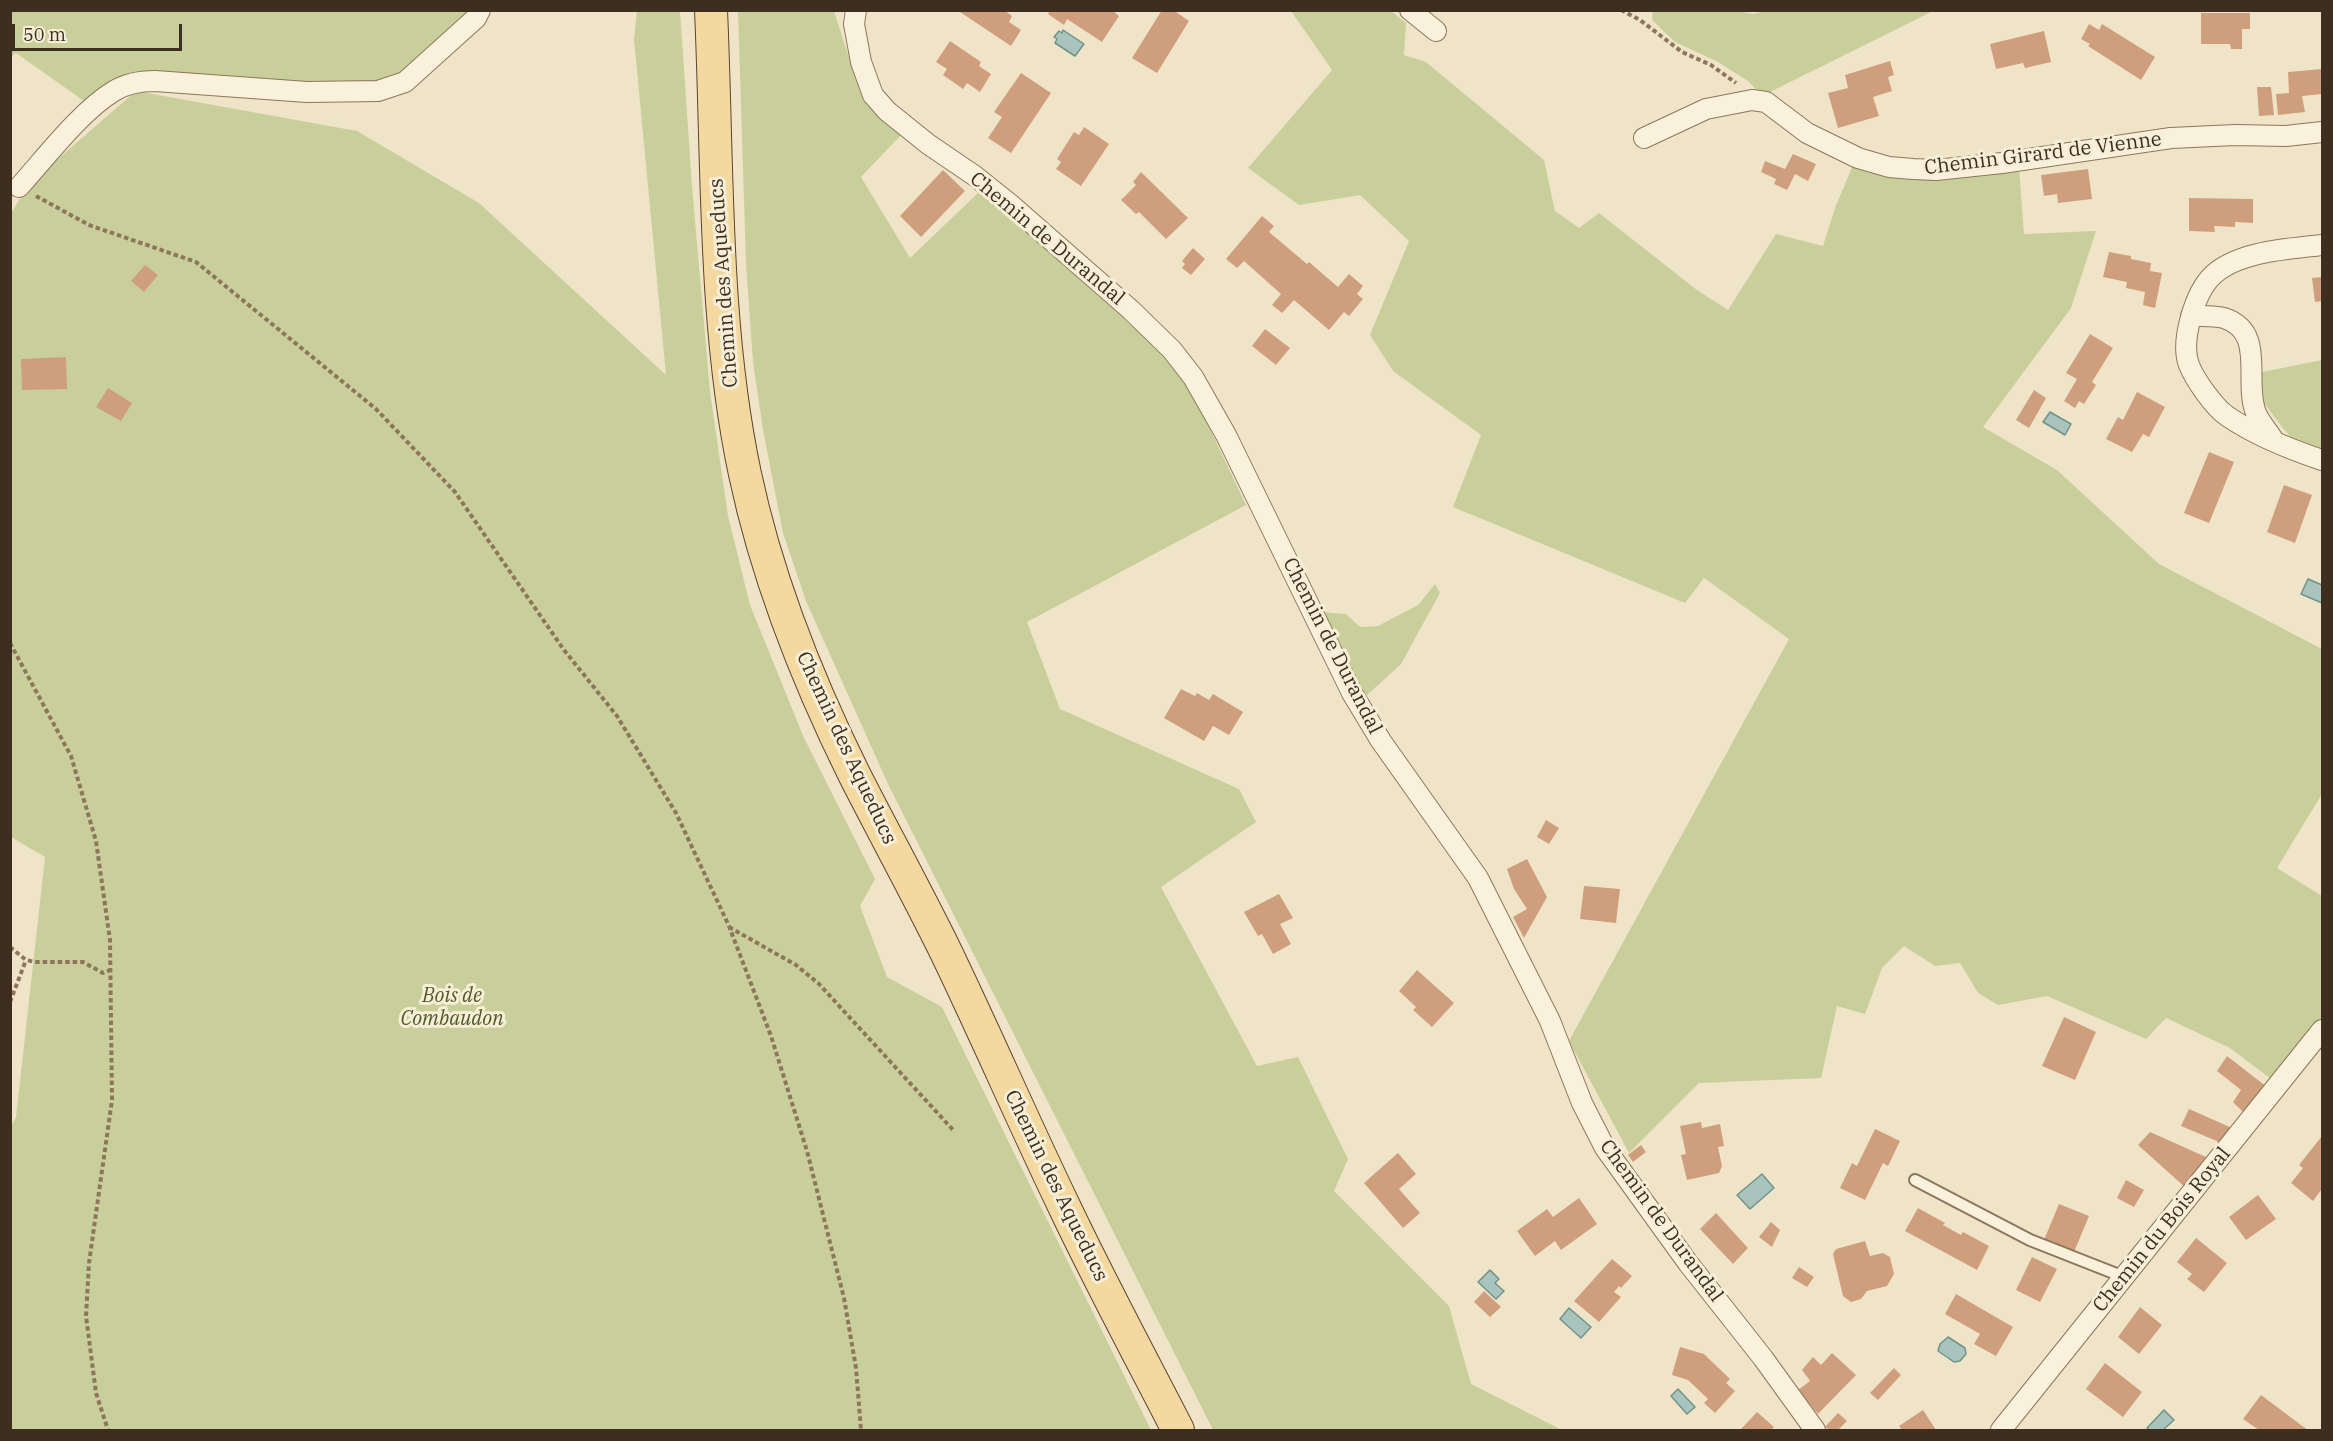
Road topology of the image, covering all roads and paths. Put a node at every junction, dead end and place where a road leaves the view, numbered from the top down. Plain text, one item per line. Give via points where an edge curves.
1 (480, 10) edge
2 (711, 10) edge
3 (856, 10) edge
4 (1410, 10) edge
5 (1621, 10) edge
6 (1436, 31) dead end
7 (1752, 100) junction
8 (2322, 132) edge
9 (1644, 138) dead end
10 (19, 187) joint
11 (2322, 245) edge
12 (2191, 316) junction
13 (2277, 444) junction
14 (2322, 460) edge
15 (10, 643) edge
16 (729, 926) junction
17 (10, 947) edge
18 (26, 960) junction
19 (110, 970) junction
20 (10, 1002) edge
21 (2322, 1030) edge
22 (954, 1131) dead end
23 (1915, 1180) dead end
24 (2124, 1277) junction
25 (108, 1431) edge
26 (861, 1431) edge
27 (1178, 1431) edge
28 (1815, 1431) edge
29 (2001, 1431) edge

1 - 10 street via 476,18 405,82 378,91 307,92 138,81 115,90 97,105
2 - 27 main road, Chemin des Aqueducs via 718,211 735,421 773,580 813,685 849,762 945,950 1065,1208
3 - 28 street, Chemin de Durandal via 854,24 861,63 873,95 887,111 1010,204 1147,326 1192,377 1226,435 1352,693 1381,741 1478,878 1550,1021 1582,1103 1605,1148
4 - 6 street
5 - 7 path via 1682,52 1729,76
7 - 8 street, Chemin Girard de Vienne via 1766,102 1807,133 1858,158 1913,169 2002,163 2171,138
7 - 9 street via 1706,109
10 - 16 path via 89,225 196,262 376,409 455,492 564,650 617,716 676,813
11 - 12 street via 2246,257 2213,275 2196,300
12 - 13 street via 2188,363 2203,389 2225,415
12 - 13 street via 2223,318 2242,328 2252,352 2256,413
13 - 14 street
15 - 19 path via 71,756 96,841 110,940
16 - 22 path via 796,965 819,984
16 - 26 path via 771,1036 807,1151 844,1298 856,1368
17 - 18 path
18 - 19 path via 83,962 103,973
18 - 20 path
19 - 25 path via 112,1100 89,1263 86,1316 96,1393
21 - 24 street, Chemin du Bois Royal
23 - 24 lane via 2030,1240
24 - 29 street, Chemin du Bois Royal

